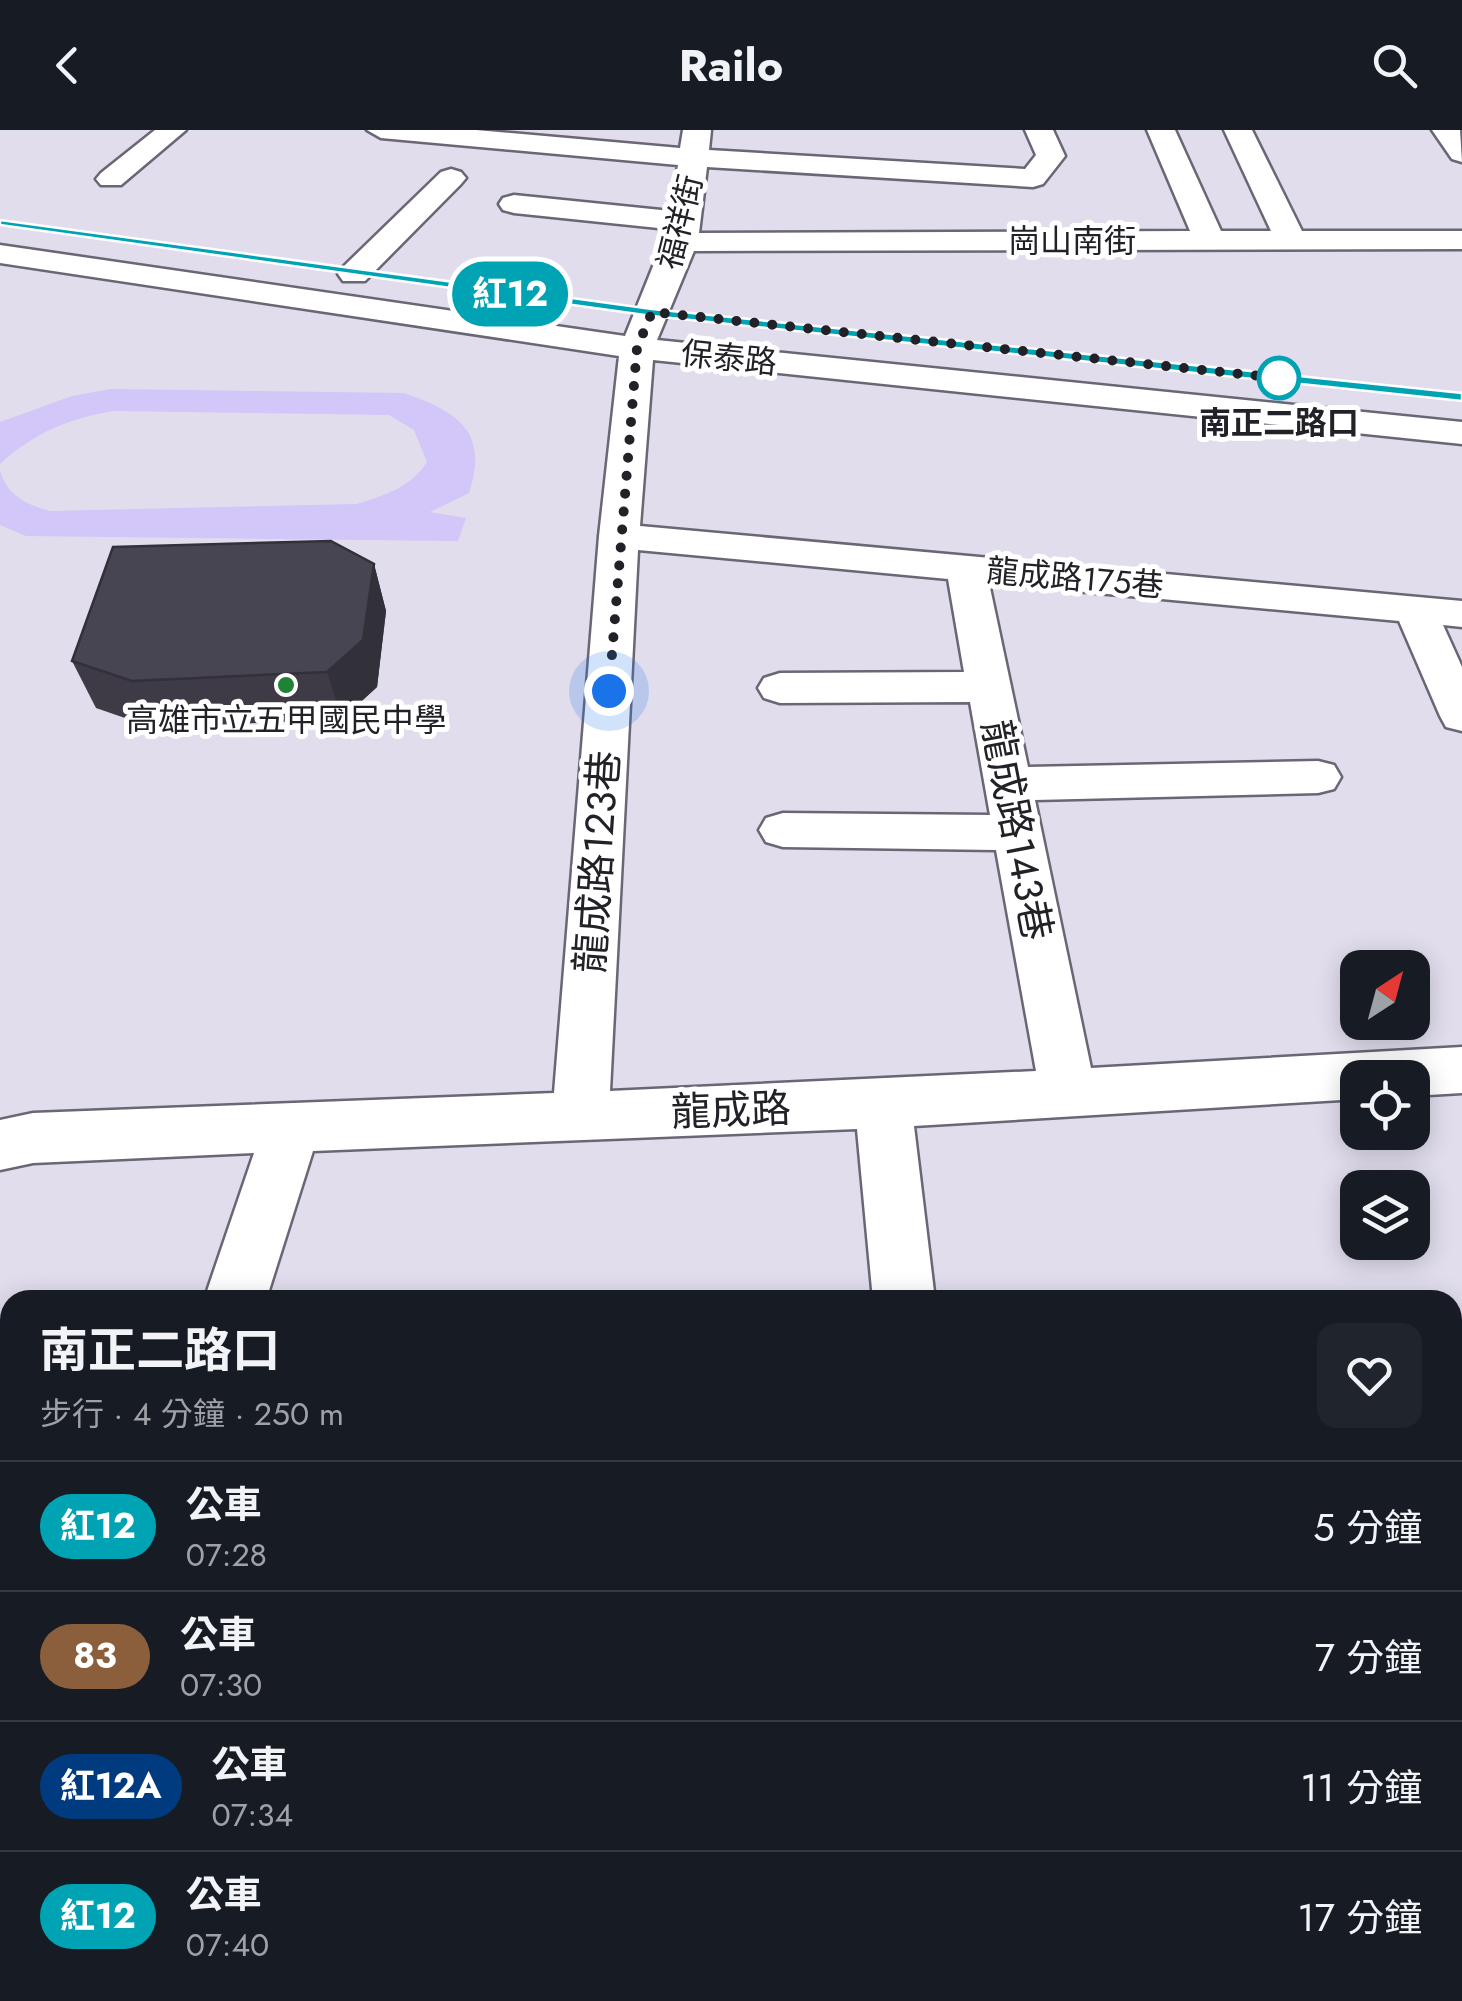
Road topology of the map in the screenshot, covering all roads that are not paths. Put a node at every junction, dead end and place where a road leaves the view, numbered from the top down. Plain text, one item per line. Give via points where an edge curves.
1 (172, 130) edge
2 (381, 130) edge
3 (1038, 130) edge
4 (1161, 130) edge
5 (1238, 130) edge
6 (1446, 130) edge
7 (696, 144) edge
8 (1462, 153) edge
9 (451, 178) dead end
10 (110, 179) dead end
11 (514, 204) dead end
12 (0, 223) edge
13 (683, 232) junction
14 (1210, 240) junction
15 (1291, 240) junction
16 (1462, 240) edge
17 (0, 254) edge
18 (354, 274) junction
19 (392, 278) dead end
20 (648, 321) junction
21 (1462, 432) edge
22 (619, 536) junction
23 (966, 568) junction
24 (1415, 610) junction
25 (1462, 614) edge
26 (989, 687) junction
27 (780, 688) dead end
28 (1462, 716) edge
29 (1318, 777) dead end
30 (1008, 784) junction
31 (782, 830) dead end
32 (1018, 833) junction
33 (1462, 1070) edge
34 (1068, 1093) junction
35 (883, 1104) junction
36 (580, 1116) junction
37 (291, 1130) junction
38 (0, 1145) edge
39 (238, 1290) edge
40 (903, 1290) edge

1 - 10 street
2 - 7 street
3 - 7 street via 1051,156 1032,178
4 - 14 street
5 - 15 street
6 - 8 street
7 - 13 street, 福祥街
9 - 18 street
11 - 13 street, 崗山南街
12 - 18 street
13 - 14 street, 崗山南街
13 - 20 street, 福祥街
14 - 15 street, 崗山南街
15 - 16 street, 崗山南街
17 - 20 street, 保泰路
18 - 19 street
20 - 21 street, 保泰路
20 - 22 street, 龍成路123巷
22 - 23 street, 龍成路175巷
22 - 36 street, 龍成路123巷
23 - 24 street, 龍成路175巷
23 - 26 street, 龍成路143巷
24 - 25 street, 龍成路175巷
24 - 28 street
26 - 27 street
26 - 30 street, 龍成路143巷
29 - 30 street
30 - 32 street, 龍成路143巷
31 - 32 street
32 - 34 street, 龍成路143巷
33 - 34 street, 龍成路
34 - 35 street, 龍成路
35 - 36 street, 龍成路
35 - 40 street
36 - 37 street, 龍成路
37 - 38 street, 龍成路 via 33,1138
37 - 39 street

